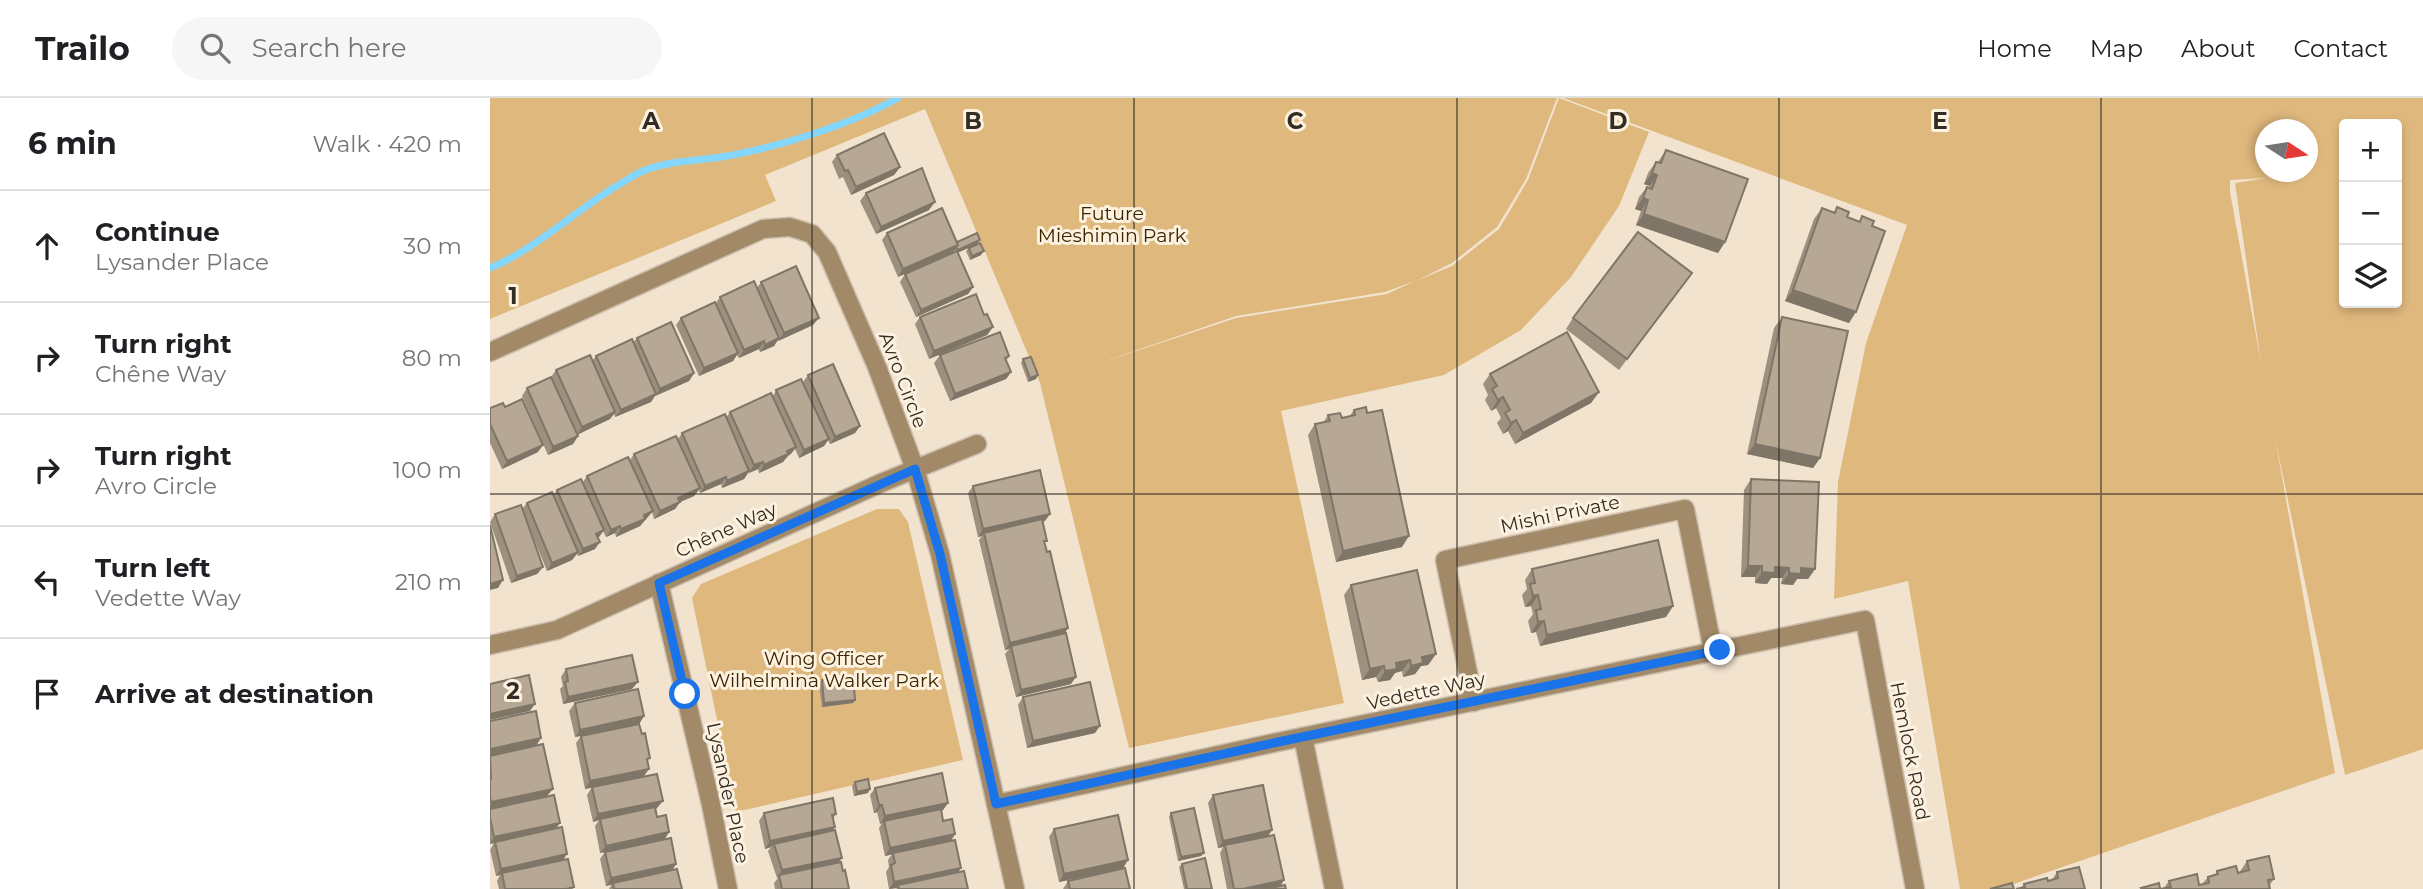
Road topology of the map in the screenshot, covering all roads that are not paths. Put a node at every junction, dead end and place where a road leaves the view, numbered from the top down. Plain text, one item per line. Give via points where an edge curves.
1 (490, 352) edge
2 (977, 444) dead end
3 (915, 469) junction
4 (659, 583) junction
5 (1865, 620) joint
6 (490, 645) edge
7 (1713, 651) junction
8 (1474, 702) junction
9 (1303, 737) junction
10 (996, 804) junction
11 (728, 889) edge
12 (1015, 889) edge
13 (1334, 889) edge
14 (1915, 889) edge

1 - 3 street, Avro Circle via 763,229 790,227 812,234 827,252
2 - 3 street, Chêne Way
3 - 4 street, Chêne Way
3 - 10 street, Avro Circle via 940,554
4 - 6 street, Chêne Way via 557,630
4 - 11 street, Lysander Place
5 - 7 street, Vedette Way
5 - 14 street, Hemlock Road
7 - 8 street, Vedette Way
7 - 8 street, Mishi Private via 1685,509 1445,560
8 - 9 street, Vedette Way
9 - 10 street, Vedette Way
9 - 13 street
10 - 12 street, Avro Circle

